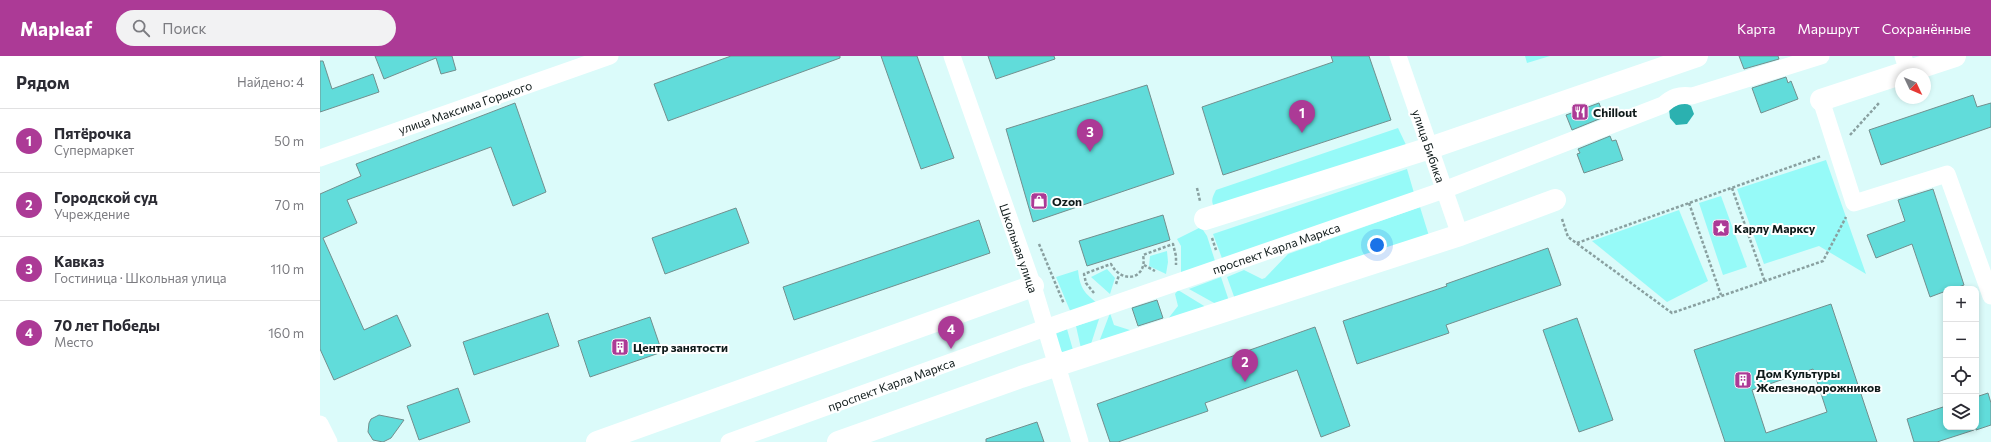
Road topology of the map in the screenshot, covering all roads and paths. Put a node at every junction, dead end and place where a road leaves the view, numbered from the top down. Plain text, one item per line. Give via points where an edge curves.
1 (610, 56) edge
2 (952, 56) edge
3 (1398, 56) edge
4 (1697, 56) edge
5 (1822, 56) edge
6 (1955, 56) edge
7 (1906, 64) edge
8 (1883, 99) dead end
9 (1821, 100) joint
10 (1430, 148) junction
11 (1837, 150) junction
12 (320, 158) edge
13 (1197, 188) dead end
14 (1732, 188) junction
15 (1444, 190) junction
16 (1555, 200) joint
17 (1689, 203) junction
18 (1854, 203) junction
19 (1205, 219) junction
20 (1460, 235) junction
21 (1577, 243) junction
22 (1039, 244) dead end
23 (1222, 267) junction
24 (1119, 275) junction
25 (1180, 281) junction
26 (1765, 282) junction
27 (1033, 286) junction
28 (1721, 295) junction
29 (1991, 296) edge
30 (1110, 306) junction
31 (1070, 320) junction
32 (1045, 328) junction
33 (1056, 366) junction
34 (320, 424) edge
35 (329, 442) edge
36 (597, 442) edge
37 (729, 442) edge
38 (838, 442) edge
39 (1080, 442) edge

1 - 12 street, улица Максима Горького
2 - 27 street, Школьная улица
3 - 10 street, улица Бибика
4 - 10 street
5 - 15 street, проспект Карла Маркса via 1692,96 1683,94 1674,97 1663,105
6 - 7 street
7 - 9 street
8 - 11 path
9 - 11 street
10 - 15 street, улица Бибика
10 - 19 street
11 - 14 path
11 - 18 street
13 - 19 path
14 - 17 path
14 - 26 path
15 - 20 street, улица Бибика
15 - 23 street, проспект Карла Маркса
16 - 20 street
16 - 21 path via 1568,237
17 - 21 path
17 - 28 path
18 - 26 path via 1823,261
18 - 29 street via 1947,174
19 - 23 path
20 - 33 street
21 - 28 path via 1672,313
22 - 31 path
23 - 25 street, проспект Карла Маркса
24 - 25 path via 1134,276 1142,270 1143,255 1173,244 1176,256 1175,269
24 - 30 path
24 - 30 path via 1111,264 1084,274 1086,283
25 - 30 street, проспект Карла Маркса
26 - 28 path
27 - 32 street, Школьная улица
27 - 36 street
30 - 31 street, проспект Карла Маркса
31 - 32 street, проспект Карла Маркса
32 - 33 street, Школьная улица
32 - 37 street, проспект Карла Маркса
33 - 38 street
33 - 39 street, Школьная улица
34 - 35 street

